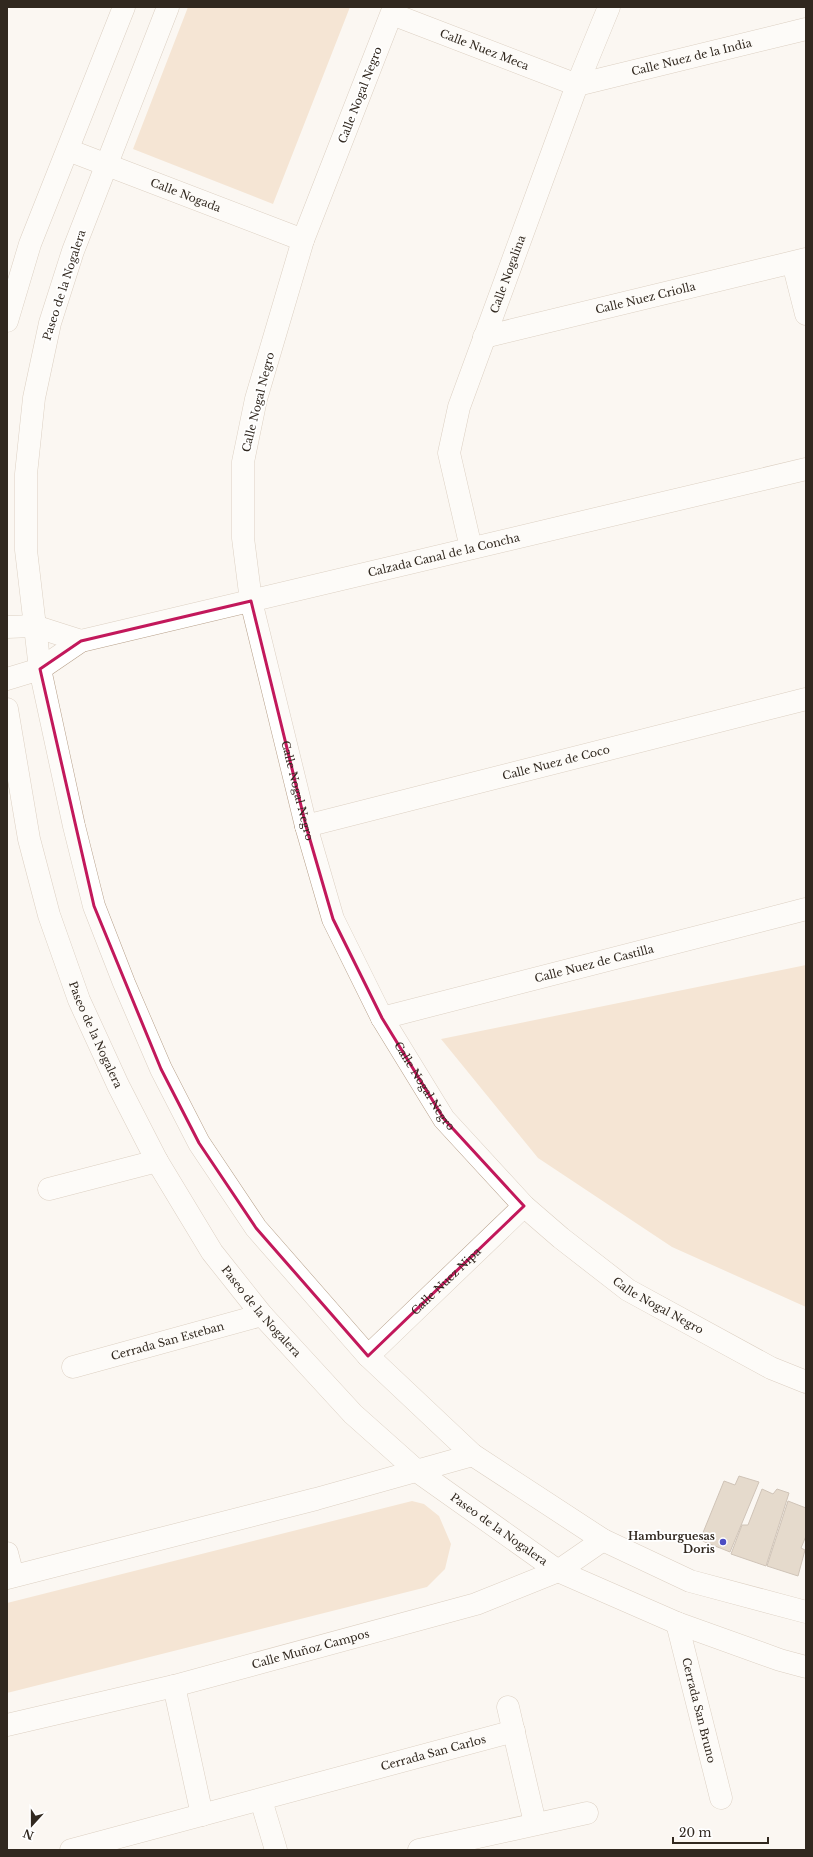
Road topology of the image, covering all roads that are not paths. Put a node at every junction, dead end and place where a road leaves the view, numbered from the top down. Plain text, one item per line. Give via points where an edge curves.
1 (124, 7) edge
2 (168, 7) edge
3 (609, 7) edge
4 (393, 10) edge
5 (806, 28) edge
6 (577, 85) junction
7 (68, 150) junction
8 (107, 165) junction
9 (303, 240) junction
10 (799, 261) edge
11 (806, 314) edge
12 (7, 321) edge
13 (484, 337) junction
14 (806, 469) edge
15 (471, 548) junction
16 (251, 601) junction
17 (34, 626) junction
18 (7, 628) edge
19 (81, 641) junction
20 (40, 669) junction
21 (7, 679) edge
22 (806, 699) edge
23 (7, 709) edge
24 (306, 826) junction
25 (806, 908) edge
26 (382, 1018) junction
27 (157, 1161) junction
28 (49, 1189) dead end
29 (524, 1206) junction
30 (262, 1315) junction
31 (368, 1356) junction
32 (73, 1367) dead end
33 (806, 1382) edge
34 (473, 1455) junction
35 (417, 1471) junction
36 (602, 1540) junction
37 (7, 1553) edge
38 (558, 1571) junction
39 (10, 1577) edge
40 (806, 1612) edge
41 (677, 1623) junction
42 (806, 1667) edge
43 (174, 1686) junction
44 (508, 1707) dead end
45 (7, 1725) edge
46 (514, 1731) junction
47 (721, 1798) dead end
48 (261, 1800) junction
49 (587, 1813) dead end
50 (202, 1815) junction
51 (535, 1823) junction
52 (71, 1850) edge
53 (276, 1850) edge
54 (419, 1850) edge

1 - 7 street
2 - 8 street, Paseo de la Nogalera
3 - 6 street, Calle Nogalina
4 - 6 street, Calle Nuez Meca
4 - 9 street, Calle Nogal Negro
5 - 6 street, Calle Nuez de la India
6 - 13 street, Calle Nogalina
7 - 8 street, Calle Nogada
7 - 12 street via 30,244
8 - 9 street, Calle Nogada
8 - 17 street, Paseo de la Nogalera via 73,251 50,323 34,398 26,474 26,550
9 - 16 street, Calle Nogal Negro via 256,399 243,462 243,538
10 - 11 street
10 - 13 street, Calle Nuez Criolla
13 - 15 street, Calle Nogalina via 458,407 449,453
14 - 15 street, Calzada Canal de la Concha
15 - 16 street, Calzada Canal de la Concha
16 - 19 street, Calzada Canal de la Concha
16 - 24 street, Calle Nogal Negro
17 - 18 street
17 - 19 street
17 - 20 street, Paseo de la Nogalera
19 - 20 street, Calzada Canal de la Concha
20 - 21 street, Calzada Canal de la Concha
20 - 31 street via 94,906 161,1069 199,1142 256,1228
22 - 24 street, Calle Nuez de Coco
23 - 27 street, Paseo de la Nogalera via 29,839 49,915 79,1000
24 - 26 street, Calle Nogal Negro via 333,919
25 - 26 street, Calle Nuez de Castilla
26 - 29 street, Calle Nogal Negro via 444,1119
27 - 28 street
27 - 30 street, Paseo de la Nogalera via 212,1252
29 - 31 street, Calle Nuez Nipa
29 - 33 street, Calle Nogal Negro via 628,1290 772,1368
30 - 32 street, Cerrada San Esteban
30 - 35 street, Paseo de la Nogalera via 353,1414
31 - 34 street
34 - 35 street
34 - 36 street
35 - 38 street, Paseo de la Nogalera
35 - 39 street
36 - 38 street, Calle Muñoz Campos
36 - 40 street via 690,1580
37 - 39 street
38 - 41 street, Paseo de la Nogalera
38 - 43 street, Calle Muñoz Campos via 476,1604
41 - 42 street, Paseo de la Nogalera
41 - 47 street, Cerrada San Bruno
43 - 45 street, Calle Muñoz Campos
43 - 50 street
44 - 46 street
46 - 48 street, Cerrada San Carlos
46 - 51 street
48 - 50 street, Cerrada San Carlos
48 - 53 street
49 - 51 street
50 - 52 street, Cerrada San Carlos
51 - 54 street

